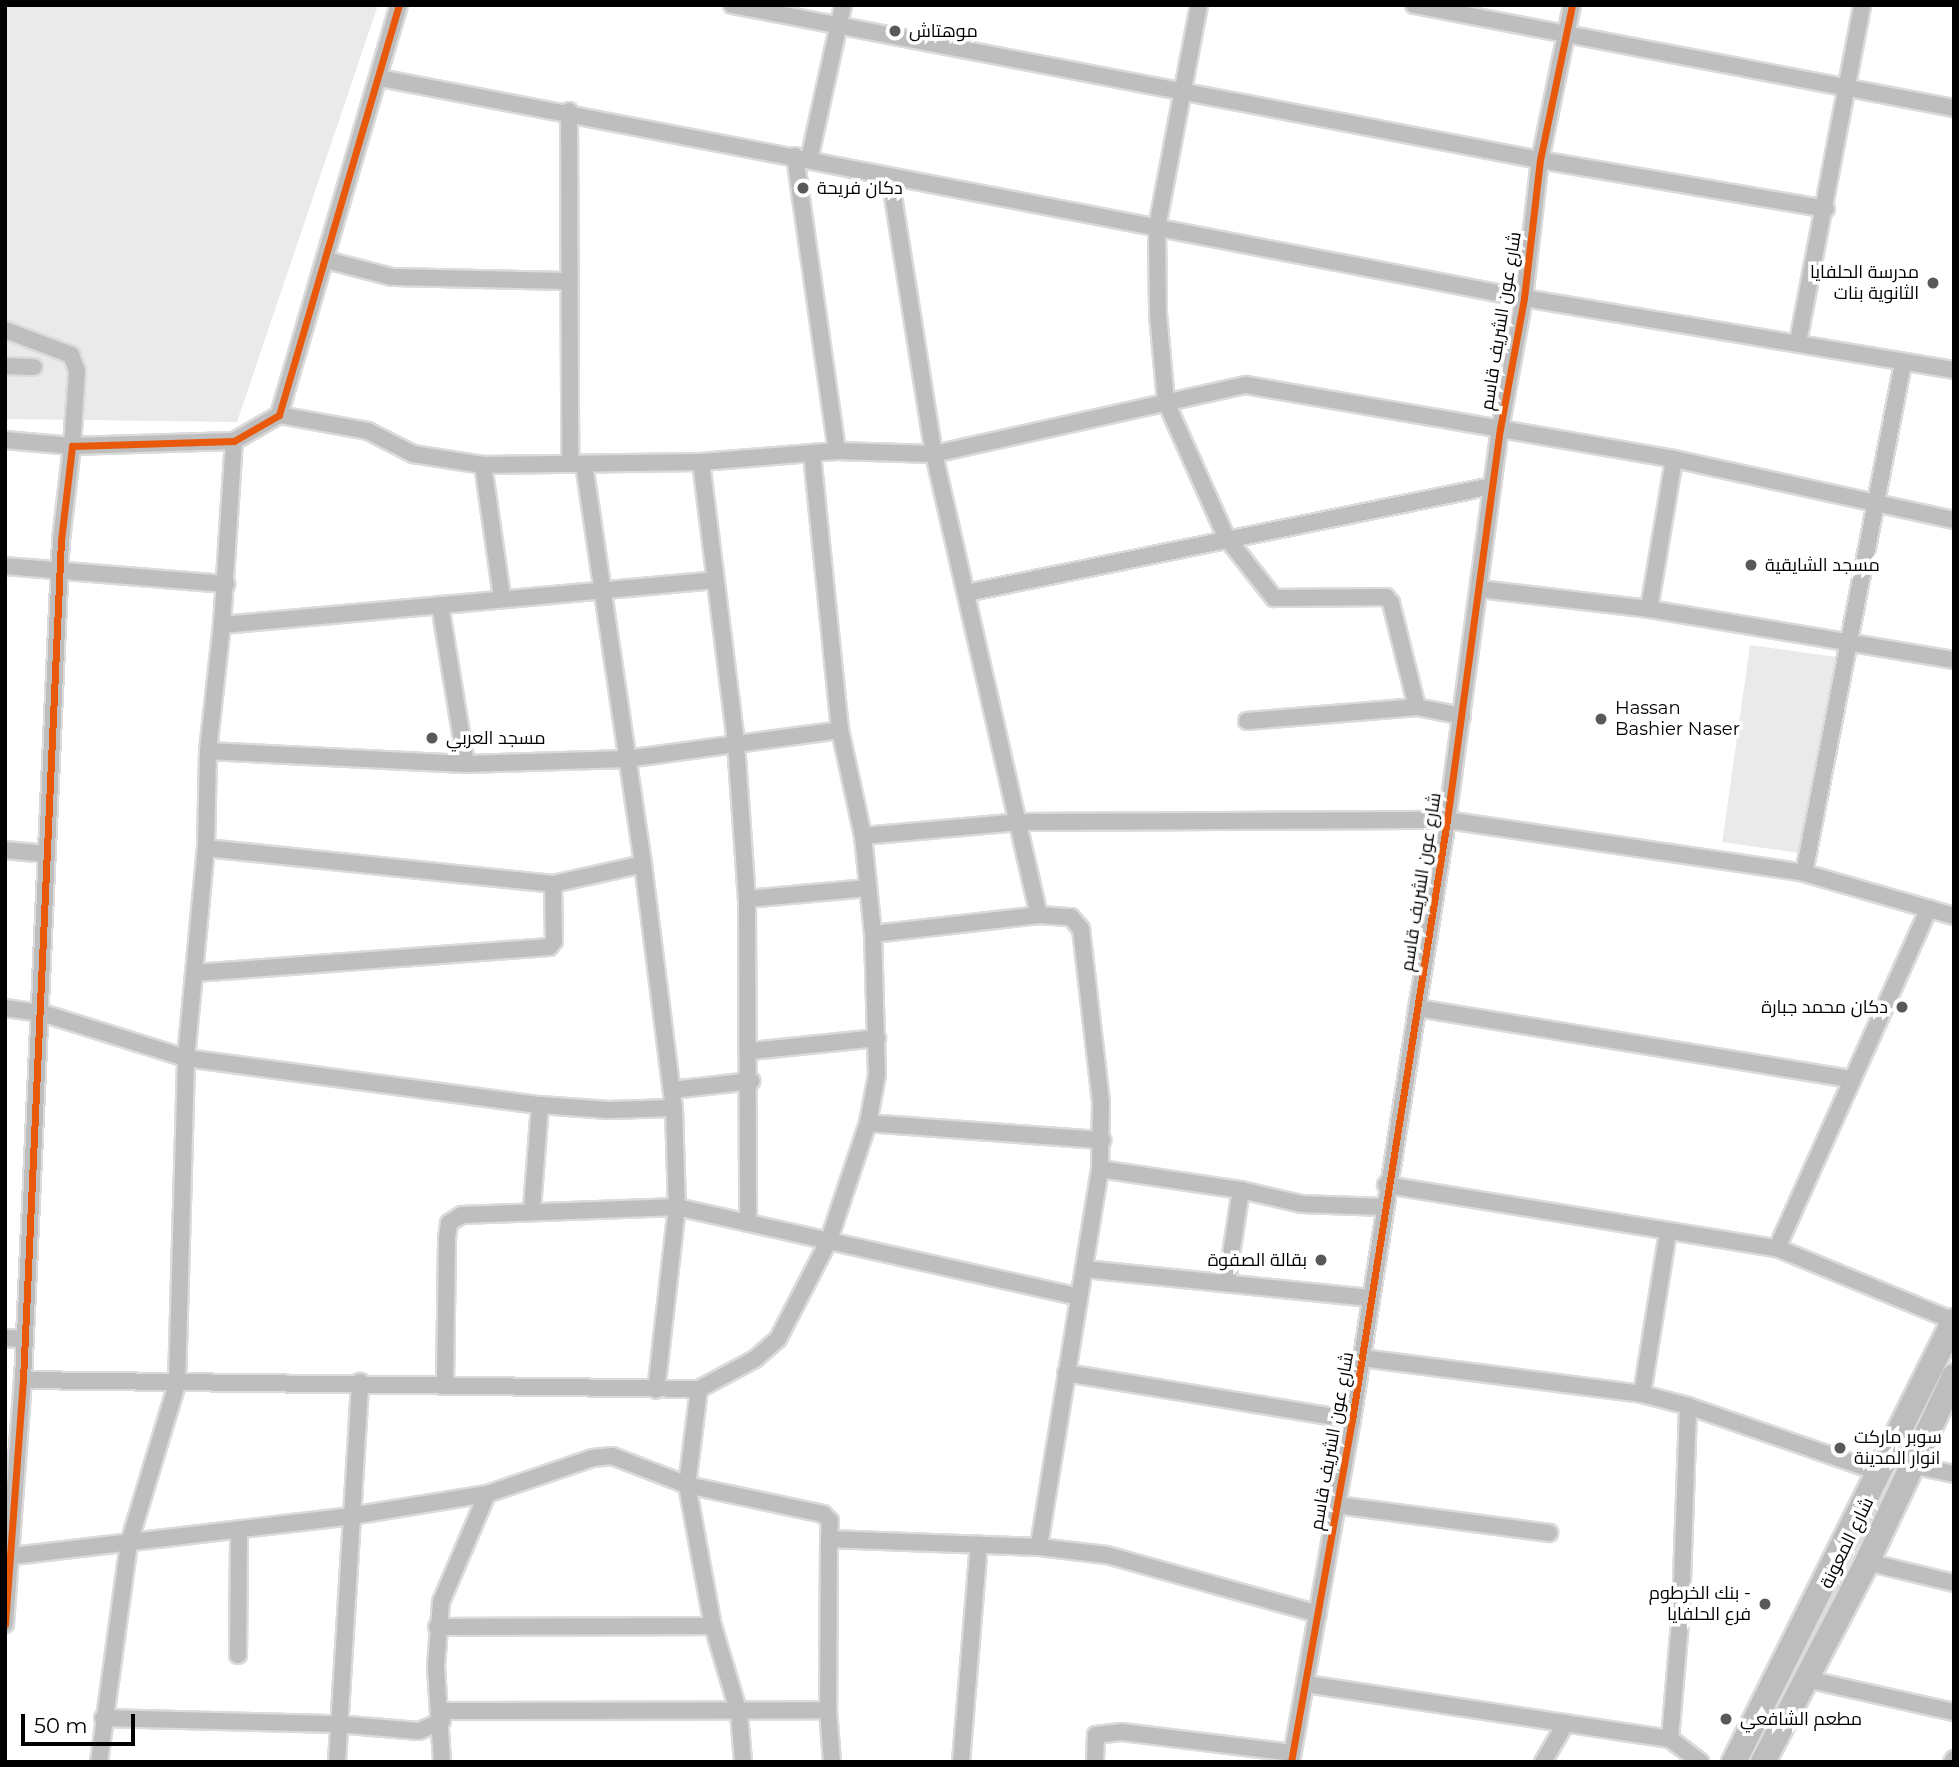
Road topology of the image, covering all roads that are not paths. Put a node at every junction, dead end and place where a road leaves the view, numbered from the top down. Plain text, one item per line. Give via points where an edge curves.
1 (399, 5) edge
2 (732, 5) edge
3 (843, 5) edge
4 (1199, 5) edge
5 (1414, 5) edge
6 (1572, 5) edge
7 (1862, 5) edge
8 (839, 26) junction
9 (1567, 34) junction
10 (380, 78) junction
11 (1850, 86) junction
12 (1183, 89) junction
13 (1954, 108) edge
14 (569, 111) junction
15 (802, 158) junction
16 (1540, 160) junction
17 (890, 177) junction
18 (1826, 209) junction
19 (1157, 228) junction
20 (326, 260) junction
21 (567, 281) junction
22 (1524, 298) junction
23 (5, 330) edge
24 (1798, 342) junction
25 (1903, 363) junction
26 (5, 366) edge
27 (34, 367) dead end
28 (1954, 370) edge
29 (1166, 402) junction
30 (279, 415) junction
31 (1500, 429) junction
32 (5, 440) edge
33 (234, 441) junction
34 (72, 446) junction
35 (837, 451) junction
36 (934, 454) junction
37 (812, 455) junction
38 (1674, 459) junction
39 (701, 462) junction
40 (577, 464) junction
41 (483, 466) junction
42 (1492, 486) junction
43 (1875, 502) junction
44 (1954, 520) edge
45 (1226, 537) junction
46 (5, 566) edge
47 (60, 571) junction
48 (713, 580) junction
49 (226, 584) junction
50 (1480, 589) junction
51 (599, 590) junction
52 (966, 593) junction
53 (502, 597) junction
54 (440, 605) junction
55 (1649, 609) junction
56 (222, 625) junction
57 (1848, 642) junction
58 (1954, 660) edge
59 (1417, 707) junction
60 (1462, 716) junction
61 (1247, 721) dead end
62 (840, 730) junction
63 (736, 743) junction
64 (208, 751) junction
65 (626, 759) junction
66 (466, 764) junction
67 (1447, 820) junction
68 (1021, 822) junction
69 (863, 836) junction
70 (206, 848) junction
71 (5, 850) edge
72 (47, 854) junction
73 (643, 864) junction
74 (1804, 873) junction
75 (553, 884) junction
76 (868, 888) junction
77 (747, 899) junction
78 (1929, 908) junction
79 (1953, 912) edge
80 (1040, 915) junction
81 (873, 934) junction
82 (195, 973) junction
83 (5, 1008) edge
84 (1418, 1008) junction
85 (42, 1013) junction
86 (877, 1038) junction
87 (751, 1051) junction
88 (186, 1058) junction
89 (1850, 1079) junction
90 (751, 1081) junction
91 (672, 1090) junction
92 (540, 1105) junction
93 (674, 1108) junction
94 (868, 1123) junction
95 (1102, 1140) junction
96 (1100, 1169) junction
97 (1386, 1185) junction
98 (1241, 1190) junction
99 (677, 1207) junction
100 (1384, 1207) junction
101 (532, 1209) junction
102 (748, 1223) junction
103 (1668, 1232) junction
104 (829, 1240) junction
105 (1777, 1248) junction
106 (1085, 1269) junction
107 (1227, 1281) junction
108 (1078, 1297) junction
109 (1370, 1298) junction
110 (1954, 1321) edge
111 (5, 1338) edge
112 (25, 1339) junction
113 (1362, 1358) junction
114 (1066, 1373) junction
115 (1954, 1376) edge
116 (23, 1380) junction
117 (360, 1382) junction
118 (177, 1384) junction
119 (445, 1385) junction
120 (656, 1390) junction
121 (699, 1390) junction
122 (1642, 1394) junction
123 (1688, 1406) junction
124 (1352, 1420) junction
125 (1911, 1465) junction
126 (1881, 1473) junction
127 (1954, 1474) edge
128 (687, 1485) junction
129 (488, 1494) junction
130 (1337, 1505) junction
131 (352, 1516) junction
132 (239, 1530) junction
133 (1549, 1533) dead end
134 (829, 1539) junction
135 (129, 1543) junction
136 (979, 1545) junction
137 (10, 1547) edge
138 (1040, 1547) junction
139 (1867, 1562) junction
140 (1954, 1583) edge
141 (1318, 1614) junction
142 (5, 1625) edge
143 (713, 1626) junction
144 (437, 1627) junction
145 (238, 1655) dead end
146 (1806, 1679) junction
147 (1306, 1684) junction
148 (828, 1710) junction
149 (1954, 1712) edge
150 (739, 1713) junction
151 (441, 1716) junction
152 (103, 1718) junction
153 (1566, 1723) junction
154 (337, 1724) junction
155 (1670, 1738) junction
156 (1292, 1758) edge
157 (99, 1762) edge
158 (337, 1762) edge
159 (442, 1762) edge
160 (743, 1762) edge
161 (832, 1762) edge
162 (961, 1762) edge
163 (1095, 1762) edge
164 (1543, 1762) edge
165 (1700, 1762) edge
166 (1734, 1762) edge
167 (1763, 1762) edge

1 - 10 street
2 - 8 street
3 - 8 street
4 - 12 street
5 - 9 street
6 - 9 street, شارع عون الشريف قاسم
7 - 11 street
8 - 12 street
8 - 15 street
9 - 11 street
9 - 16 street, شارع عون الشريف قاسم
10 - 14 street
10 - 20 street
11 - 13 street
11 - 18 street
12 - 16 street
12 - 19 street
14 - 15 street
14 - 21 street
15 - 17 street
15 - 35 street
16 - 18 street
16 - 22 street, شارع عون الشريف قاسم
17 - 19 street
17 - 36 street
18 - 24 street
19 - 22 street
19 - 29 street
20 - 21 street via 392,277
20 - 30 street
21 - 40 street
22 - 24 street
22 - 31 street, شارع عون الشريف قاسم
23 - 34 street via 71,355 77,371
24 - 25 street
25 - 28 street
25 - 43 street
26 - 27 street
29 - 31 street via 1246,385
29 - 36 street
29 - 45 street
30 - 33 street
30 - 41 street via 368,431 412,454
31 - 38 street
31 - 42 street, شارع عون الشريف قاسم
32 - 34 street
33 - 34 street
33 - 49 street
34 - 47 street
35 - 36 street
35 - 37 street
36 - 52 street
37 - 39 street
37 - 62 street
38 - 43 street
38 - 55 street
39 - 40 street
39 - 48 street
40 - 41 street
40 - 51 street
41 - 53 street
42 - 45 street
42 - 50 street, شارع عون الشريف قاسم
43 - 44 street
43 - 57 street
45 - 52 street
45 - 59 street via 1274,598 1386,597
46 - 47 street
47 - 49 street
47 - 72 street
48 - 51 street
48 - 63 street
49 - 56 street
50 - 55 street
50 - 60 street, شارع عون الشريف قاسم
51 - 53 street
51 - 65 street
52 - 68 street
53 - 54 street
54 - 56 street
54 - 66 street
55 - 57 street
56 - 64 street
57 - 58 street
57 - 74 street
59 - 60 street
59 - 61 street
60 - 67 street, شارع عون الشريف قاسم
62 - 63 street
62 - 69 street
63 - 65 street
63 - 77 street
64 - 66 street
64 - 70 street
65 - 66 street
65 - 73 street
67 - 68 street
67 - 74 street
67 - 84 street, شارع عون الشريف قاسم
68 - 69 street
68 - 80 street
69 - 76 street
70 - 75 street
70 - 82 street
71 - 72 street
72 - 85 street
73 - 75 street
73 - 91 street
74 - 78 street
75 - 82 street via 554,941 549,947
76 - 77 street
76 - 81 street
77 - 87 street
78 - 79 street
78 - 89 street
80 - 81 street
80 - 95 street via 1071,917 1081,929
81 - 86 street
82 - 88 street
83 - 85 street
84 - 89 street
84 - 97 street, شارع عون الشريف قاسم
85 - 88 street
85 - 112 street
86 - 87 street
86 - 94 street via 876,1095
87 - 90 street
88 - 92 street
88 - 118 street
89 - 105 street
90 - 91 street
90 - 102 street
91 - 93 street
92 - 93 street
92 - 101 street
93 - 99 street
94 - 95 street
94 - 104 street
95 - 96 street
96 - 98 street
96 - 106 street
97 - 100 street, شارع عون الشريف قاسم
97 - 103 street
98 - 100 street via 1301,1205
98 - 107 street
99 - 101 street
99 - 102 street
99 - 120 street
100 - 109 street, شارع عون الشريف قاسم
101 - 119 street via 462,1215 449,1223
102 - 104 street
103 - 105 street
103 - 122 street
104 - 108 street
104 - 121 street via 778,1339 755,1359
105 - 110 street
106 - 107 street
106 - 108 street
107 - 109 street
108 - 114 street
109 - 113 street, شارع عون الشريف قاسم
110 - 126 highway, شارع المعونة
111 - 112 street
112 - 116 street
113 - 122 street
113 - 124 street, شارع عون الشريف قاسم
114 - 124 street
114 - 138 street
115 - 125 highway, شارع المعونة
116 - 118 street
116 - 137 street
117 - 118 street
117 - 119 street
117 - 131 street
118 - 135 street
119 - 120 street
120 - 121 street
121 - 128 street
122 - 123 street
123 - 126 street
123 - 155 street via 1681,1611
124 - 130 street, شارع عون الشريف قاسم
125 - 127 street
125 - 139 highway, شارع المعونة
126 - 166 highway, شارع المعونة
128 - 129 street via 612,1456 593,1458
128 - 134 street via 823,1514 830,1521
128 - 143 street
129 - 131 street
129 - 144 street via 448,1579
130 - 133 street
130 - 141 street, شارع عون الشريف قاسم
131 - 132 street
131 - 154 street
132 - 135 street
132 - 145 street
134 - 136 street
134 - 148 street
135 - 137 street
135 - 152 street
136 - 138 street
136 - 162 street
137 - 142 street
138 - 141 street via 1130,1560
139 - 140 street
139 - 146 highway, شارع المعونة
141 - 147 street, شارع عون الشريف قاسم
143 - 144 street
143 - 150 street
144 - 151 street
146 - 149 street
146 - 167 highway, شارع المعونة
147 - 153 street
147 - 156 street, شارع عون الشريف قاسم
148 - 150 street
148 - 161 street
150 - 151 street
150 - 160 street
151 - 154 street via 419,1731
151 - 159 street
152 - 154 street
152 - 157 street
153 - 155 street
153 - 164 street
154 - 158 street
155 - 165 street
156 - 163 street via 1122,1732 1096,1735

